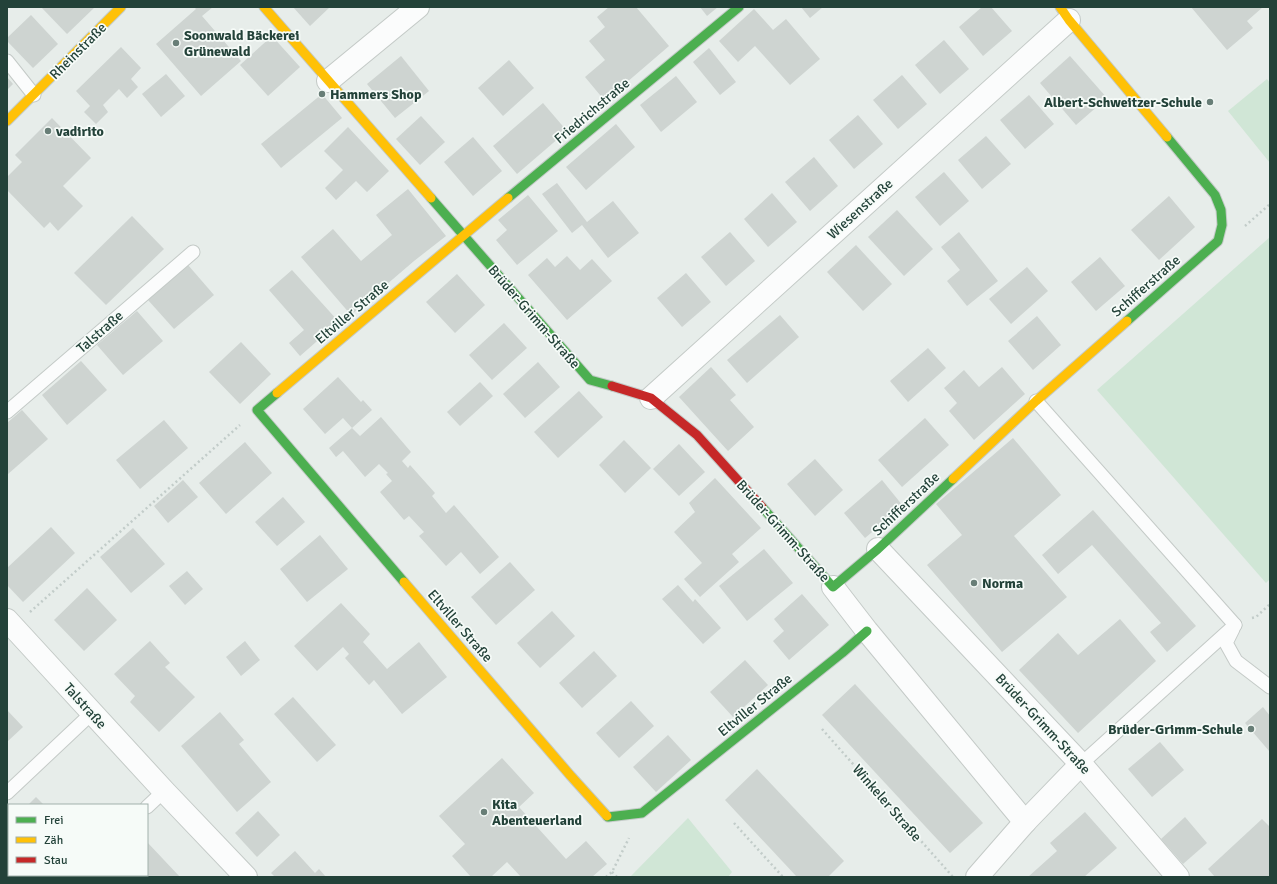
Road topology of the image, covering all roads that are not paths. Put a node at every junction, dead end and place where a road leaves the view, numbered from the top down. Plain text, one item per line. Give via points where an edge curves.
1 (121, 7) edge
2 (264, 7) edge
3 (418, 7) edge
4 (739, 7) edge
5 (1070, 14) edge
6 (7, 61) edge
7 (328, 81) junction
8 (34, 95) junction
9 (7, 121) edge
10 (463, 236) junction
11 (193, 252) dead end
12 (651, 398) junction
13 (1036, 401) junction
14 (7, 412) edge
15 (878, 549) junction
16 (833, 587) junction
17 (1235, 625) junction
18 (9, 626) edge
19 (867, 631) junction
20 (1270, 687) edge
21 (92, 713) junction
22 (1081, 764) junction
23 (164, 791) junction
24 (7, 793) edge
25 (148, 806) edge
26 (1025, 822) junction
27 (246, 877) edge
28 (977, 877) edge
29 (1178, 877) edge

1 - 8 street, Rheinstraße
2 - 7 street, Brüder-Grimm-Straße
3 - 7 street
4 - 10 street, Friedrichstraße
5 - 12 street, Wiesenstraße
5 - 13 street, Schifferstraße via 1215,195 1221,210 1222,225 1218,241
6 - 8 lane
7 - 10 street, Brüder-Grimm-Straße
8 - 9 street, Rheinstraße
10 - 12 street, Brüder-Grimm-Straße via 590,380
10 - 19 street, Eltviller Straße via 257,410 608,817 642,813
11 - 14 lane, Talstraße
12 - 16 street, Brüder-Grimm-Straße via 697,434
13 - 15 street, Schifferstraße
13 - 17 lane
15 - 16 street, Brüder-Grimm-Straße
15 - 22 street, Brüder-Grimm-Straße
16 - 19 street, Brüder-Grimm-Straße
17 - 20 lane via 1226,643 1236,661
17 - 22 lane
18 - 21 street, Talstraße
19 - 26 street, Brüder-Grimm-Straße
21 - 23 street, Talstraße
21 - 24 lane
22 - 26 street
22 - 29 street, Brüder-Grimm-Straße
23 - 25 lane
23 - 27 street, Talstraße
26 - 28 street

